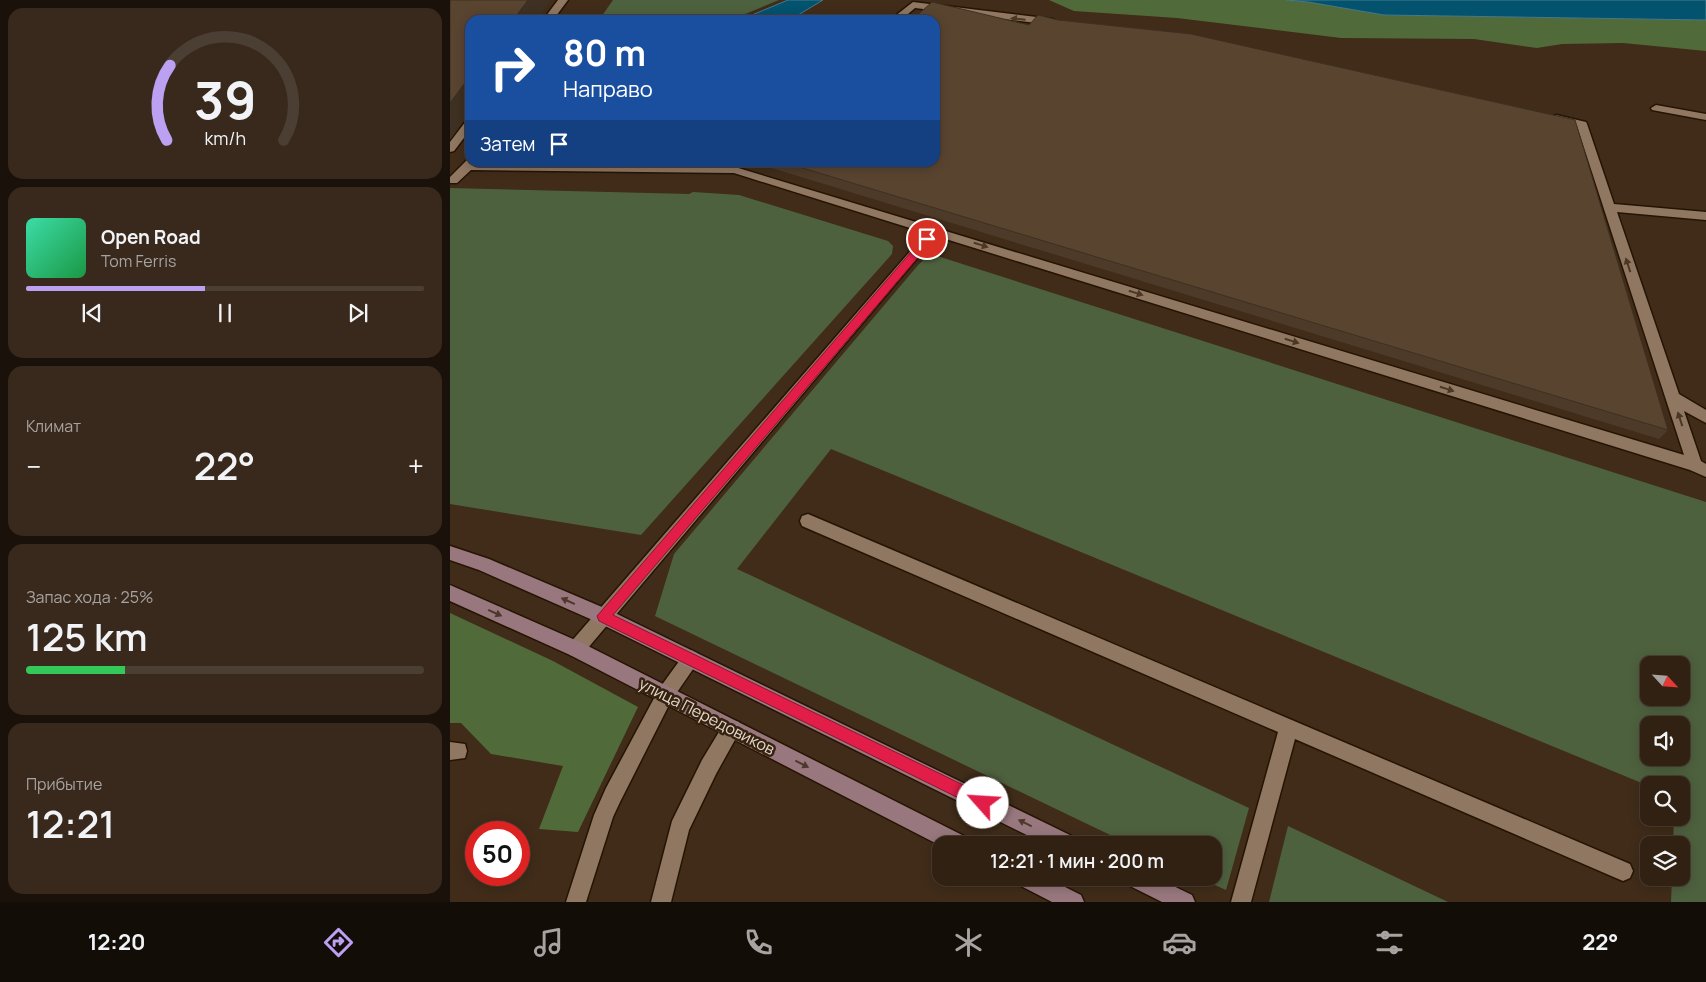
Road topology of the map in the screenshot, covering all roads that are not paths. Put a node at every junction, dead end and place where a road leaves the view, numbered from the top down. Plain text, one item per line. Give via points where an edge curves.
1 (563, 0) edge
2 (552, 15) edge
3 (902, 15) edge
4 (1064, 23) edge
5 (1656, 108) dead end
6 (1542, 115) edge
7 (1706, 117) edge
8 (465, 130) edge
9 (450, 149) edge
10 (468, 167) edge
11 (741, 167) edge
12 (453, 180) dead end
13 (1609, 207) junction
14 (1706, 216) edge
15 (934, 231) junction
16 (1672, 397) junction
17 (1706, 417) edge
18 (1700, 468) edge
19 (808, 521) dead end
20 (450, 553) edge
21 (450, 593) edge
22 (603, 616) junction
23 (576, 649) junction
24 (691, 659) junction
25 (665, 695) junction
26 (1289, 727) junction
27 (732, 729) junction
28 (943, 836) edge
29 (1051, 836) edge
30 (1623, 871) dead end
31 (1042, 886) edge
32 (1152, 886) edge
33 (576, 902) edge
34 (661, 902) edge
35 (1074, 902) edge
36 (1185, 902) edge
37 (1241, 902) edge

1 - 2 lane
4 -> 3 lane via 913,5
5 - 7 lane
6 - 13 lane via 1582,124
8 - 9 lane
10 - 12 lane
11 - 15 lane
13 - 14 lane
16 -> 13 lane
15 -> 18 lane
15 - 22 lane
16 - 17 lane
18 -> 16 lane
19 - 26 lane
22 -> 20 main road
21 -> 23 main road, улица Передовиков
22 - 23 lane
22 - 24 main road
23 - 25 main road, улица Передовиков
24 - 25 lane
29 -> 24 main road
25 - 27 main road, улица Передовиков
25 - 33 lane via 604,815
26 - 30 lane
26 - 37 lane
27 -> 28 main road, улица Передовиков
27 - 34 lane via 708,767 678,828
31 - 35 main road
32 - 36 main road

